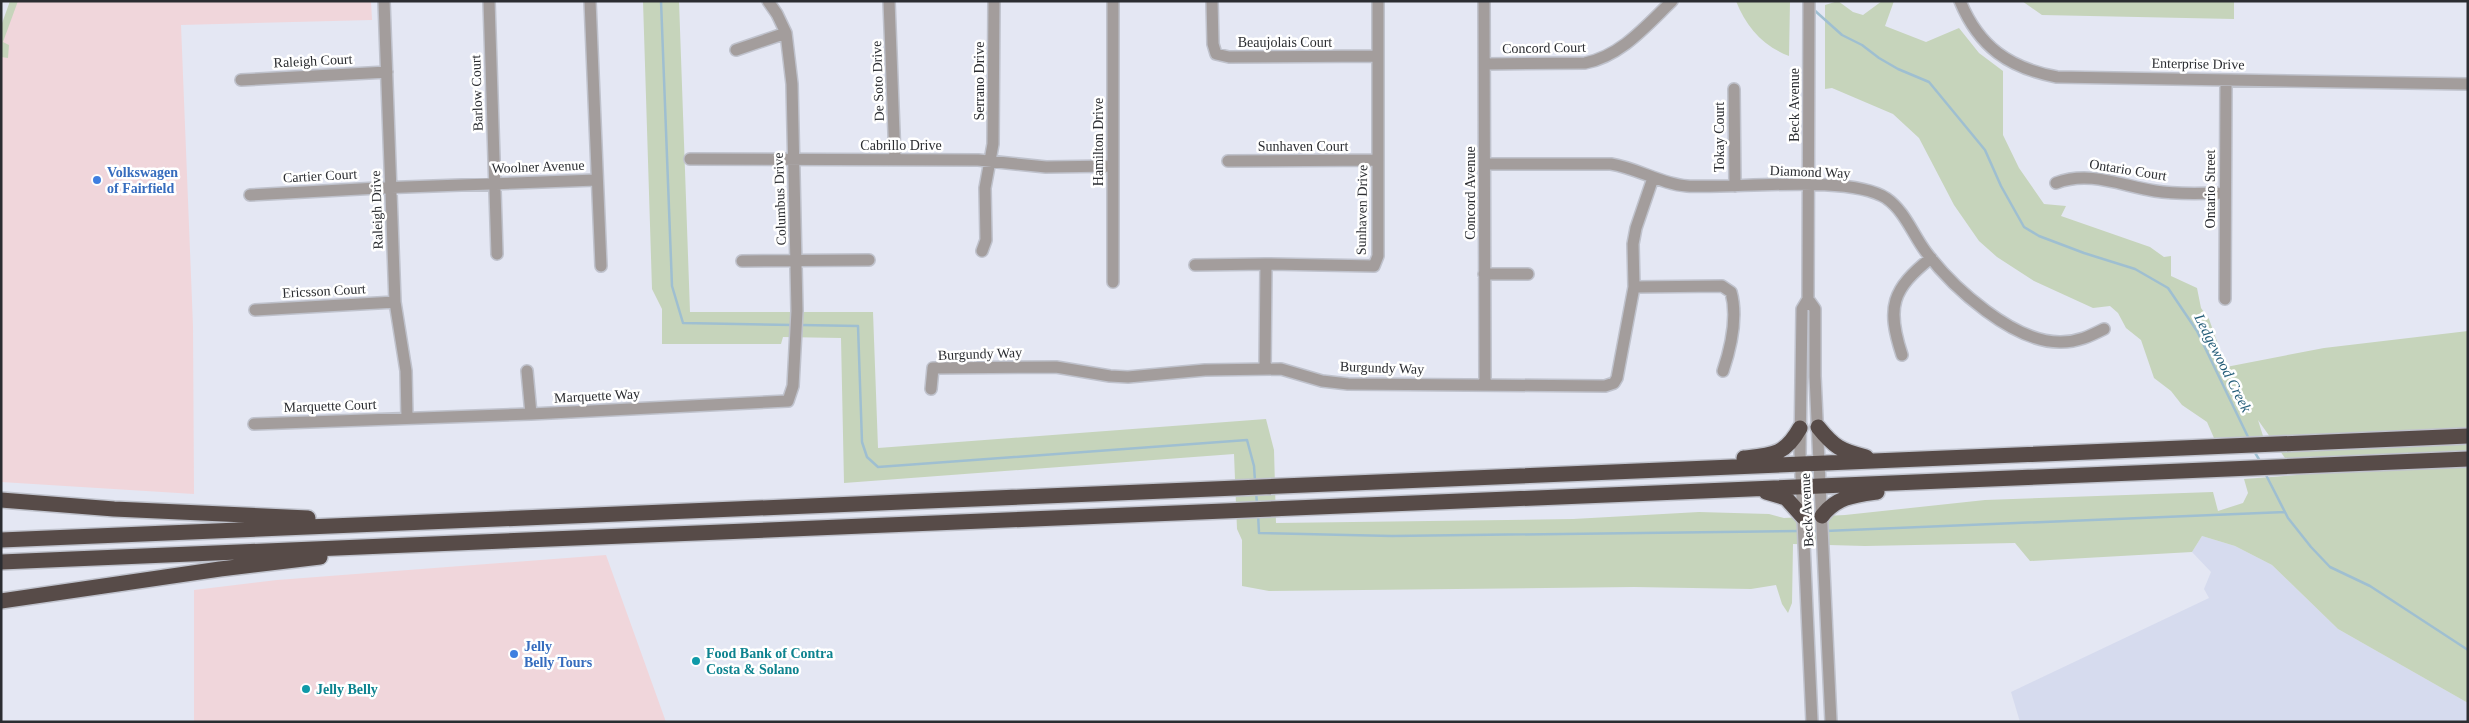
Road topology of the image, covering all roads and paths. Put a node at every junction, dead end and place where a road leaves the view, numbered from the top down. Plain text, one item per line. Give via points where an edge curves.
1 (384, 1) edge
2 (489, 1) edge
3 (590, 1) edge
4 (768, 1) edge
5 (889, 1) edge
6 (994, 1) edge
7 (1113, 1) edge
8 (1212, 1) edge
9 (1378, 1) edge
10 (1484, 1) edge
11 (1672, 1) edge
12 (1809, 1) edge
13 (1960, 1) edge
14 (786, 33) junction
15 (736, 50) dead end
16 (1377, 56) junction
17 (1485, 64) junction
18 (387, 72) junction
19 (241, 80) dead end
20 (2226, 80) junction
21 (2468, 84) edge
22 (1734, 89) dead end
23 (690, 159) dead end
24 (895, 159) junction
25 (794, 160) junction
26 (1378, 160) junction
27 (990, 161) junction
28 (1228, 161) dead end
29 (1485, 164) junction
30 (1113, 166) junction
31 (1653, 178) junction
32 (596, 180) junction
33 (495, 183) junction
34 (2056, 183) dead end
35 (1735, 186) junction
36 (1809, 186) junction
37 (392, 187) junction
38 (2225, 194) junction
39 (250, 195) dead end
40 (982, 251) dead end
41 (497, 254) dead end
42 (1931, 258) junction
43 (869, 260) dead end
44 (742, 261) dead end
45 (797, 261) junction
46 (1266, 264) junction
47 (1195, 265) dead end
48 (601, 266) dead end
49 (1484, 274) junction
50 (1528, 274) dead end
51 (1113, 282) dead end
52 (1634, 287) junction
53 (1808, 299) junction
54 (2225, 299) dead end
55 (395, 302) junction
56 (255, 310) dead end
57 (2104, 329) dead end
58 (1902, 354) dead end
59 (1265, 369) junction
60 (527, 371) dead end
61 (1723, 371) dead end
62 (1485, 385) junction
63 (931, 390) dead end
64 (788, 401) joint
65 (531, 414) junction
66 (407, 418) junction
67 (254, 424) dead end
68 (1818, 427) junction
69 (1800, 428) junction
70 (2468, 436) edge
71 (2468, 459) edge
72 (1884, 461) junction
73 (1820, 464) junction
74 (1800, 465) junction
75 (1651, 469) junction
76 (1946, 480) junction
77 (1820, 486) junction
78 (1802, 487) junction
79 (1755, 488) junction
80 (1, 500) edge
81 (1822, 516) junction
82 (1803, 517) junction
83 (366, 524) junction
84 (1, 540) edge
85 (411, 544) junction
86 (1, 562) edge
87 (1, 602) edge
88 (1812, 722) edge
89 (1831, 722) edge

1 - 18 street, Raleigh Drive
2 - 33 street, Barlow Court
3 - 32 street, Woolner Avenue
4 - 14 street, Columbus Drive
5 - 24 street, De Soto Drive
6 - 27 street, Serrano Drive via 993,144
7 - 30 street, Hamilton Drive
8 - 16 street, Beaujolais Court via 1216,54 1229,57
9 - 16 street, Sunhaven Drive
10 - 17 street, Concord Avenue
11 - 17 street, Concord Court via 1624,45 1599,60 1585,63
12 - 36 street, Beck Avenue
13 - 20 street, Enterprise Drive via 1985,42 2016,65 2038,73
14 - 15 street
14 - 25 street, Columbus Drive via 792,84
16 - 26 street, Sunhaven Drive
17 - 29 street, Concord Avenue
18 - 19 street, Raleigh Court
18 - 37 street, Raleigh Drive
20 - 21 street, Enterprise Drive
20 - 38 street, Ontario Street
22 - 35 street, Tokay Court
23 - 25 street, Cabrillo Drive
24 - 25 street, Cabrillo Drive
24 - 27 street, Cabrillo Drive
25 - 45 street, Columbus Drive
26 - 28 street, Sunhaven Court
26 - 46 street, Sunhaven Drive via 1378,256 1374,266
27 - 30 street, Cabrillo Drive via 1046,167
27 - 40 street, Serrano Drive via 985,188 986,240
29 - 31 street, Diamond Way via 1611,164
29 - 49 street, Concord Avenue
30 - 51 street, Hamilton Drive
31 - 35 street, Diamond Way via 1686,186
31 - 52 street, Burgundy Way via 1636,228
32 - 33 street, Woolner Avenue
32 - 48 street
33 - 37 street, Woolner Avenue
33 - 41 street, Barlow Court
34 - 38 street, Ontario Court via 2085,177 2156,192
35 - 36 street, Diamond Way
36 - 42 street, Diamond Way via 1859,189 1885,198 1905,218
36 - 53 street, Beck Avenue
37 - 39 street, Cartier Court
37 - 55 street, Raleigh Drive
38 - 54 street, Ontario Street
42 - 57 street, Diamond Way via 1957,286 1998,320 2039,339 2081,340
42 - 58 street via 1902,287 1896,298 1892,317
43 - 45 street
44 - 45 street
45 - 64 street, Columbus Drive via 793,386
46 - 47 street
46 - 59 street
49 - 50 street
49 - 62 street, Concord Avenue
52 - 61 street via 1722,286 1731,292 1734,304 1731,339
52 - 62 street, Burgundy Way via 1614,383 1604,386
53 - 68 street, Beck Avenue via 1816,309
53 - 69 street, Beck Avenue via 1802,309
55 - 56 street, Ericsson Court
55 - 66 street, Raleigh Drive via 406,371
59 - 62 street, Burgundy Way via 1281,369 1348,384
59 - 63 street, Burgundy Way via 1204,370 1128,377 1056,368 932,368
60 - 65 street
64 - 65 street, Marquette Way
65 - 66 street, Marquette Way
66 - 67 street, Marquette Court
68 - 72 highway via 1833,445 1844,452
68 - 73 street, Beck Avenue
69 - 74 street, Beck Avenue
69 - 75 highway via 1788,448 1776,452
70 - 72 highway
71 - 76 highway
72 - 73 highway
73 - 74 highway
73 - 77 street, Beck Avenue
74 - 75 highway
74 - 78 street, Beck Avenue
75 - 83 highway
76 - 77 highway
76 - 81 highway via 1840,499
77 - 78 highway
77 - 81 street, Beck Avenue
78 - 79 highway
78 - 82 street, Beck Avenue
79 - 82 highway via 1786,498
79 - 85 highway
80 - 83 highway via 114,509 319,518
81 - 89 street, Beck Avenue
82 - 88 street, Beck Avenue
83 - 84 highway
85 - 86 highway
85 - 87 highway via 363,554 246,565

